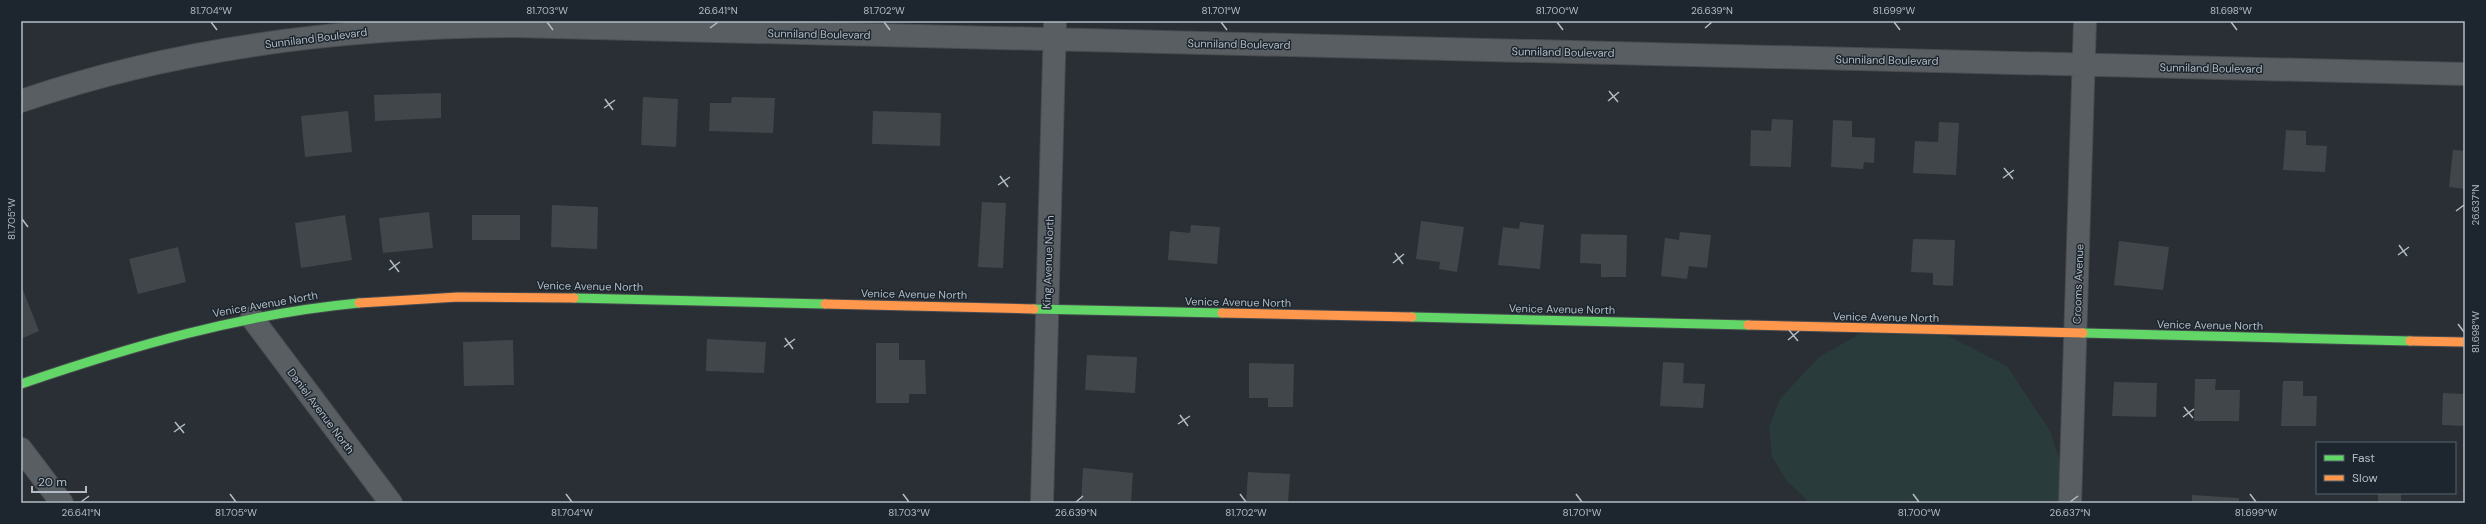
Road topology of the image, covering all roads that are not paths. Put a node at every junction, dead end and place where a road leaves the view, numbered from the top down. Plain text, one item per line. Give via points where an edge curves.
1 (2085, 21) edge
2 (1054, 30) edge
3 (2085, 65) junction
4 (2465, 74) edge
5 (21, 101) edge
6 (1046, 309) junction
7 (252, 318) junction
8 (2077, 334) junction
9 (2465, 342) edge
10 (21, 384) edge
11 (21, 450) edge
12 (62, 503) edge
13 (391, 503) edge
14 (1042, 503) edge
15 (2070, 503) edge

1 - 3 street, Crooms Avenue
2 - 3 street, Sunniland Boulevard
2 - 5 street, Sunniland Boulevard via 435,27 300,38 207,53 122,71
2 - 6 street, King Avenue North
3 - 4 street, Sunniland Boulevard
3 - 8 street, Crooms Avenue
6 - 7 street, Venice Avenue North via 449,296 369,300
6 - 8 street, Venice Avenue North
6 - 14 street, King Avenue North
7 - 10 street, Venice Avenue North via 156,340
7 - 13 street, Daniel Avenue North
8 - 9 street, Venice Avenue North
8 - 15 street, Crooms Avenue
11 - 12 street

